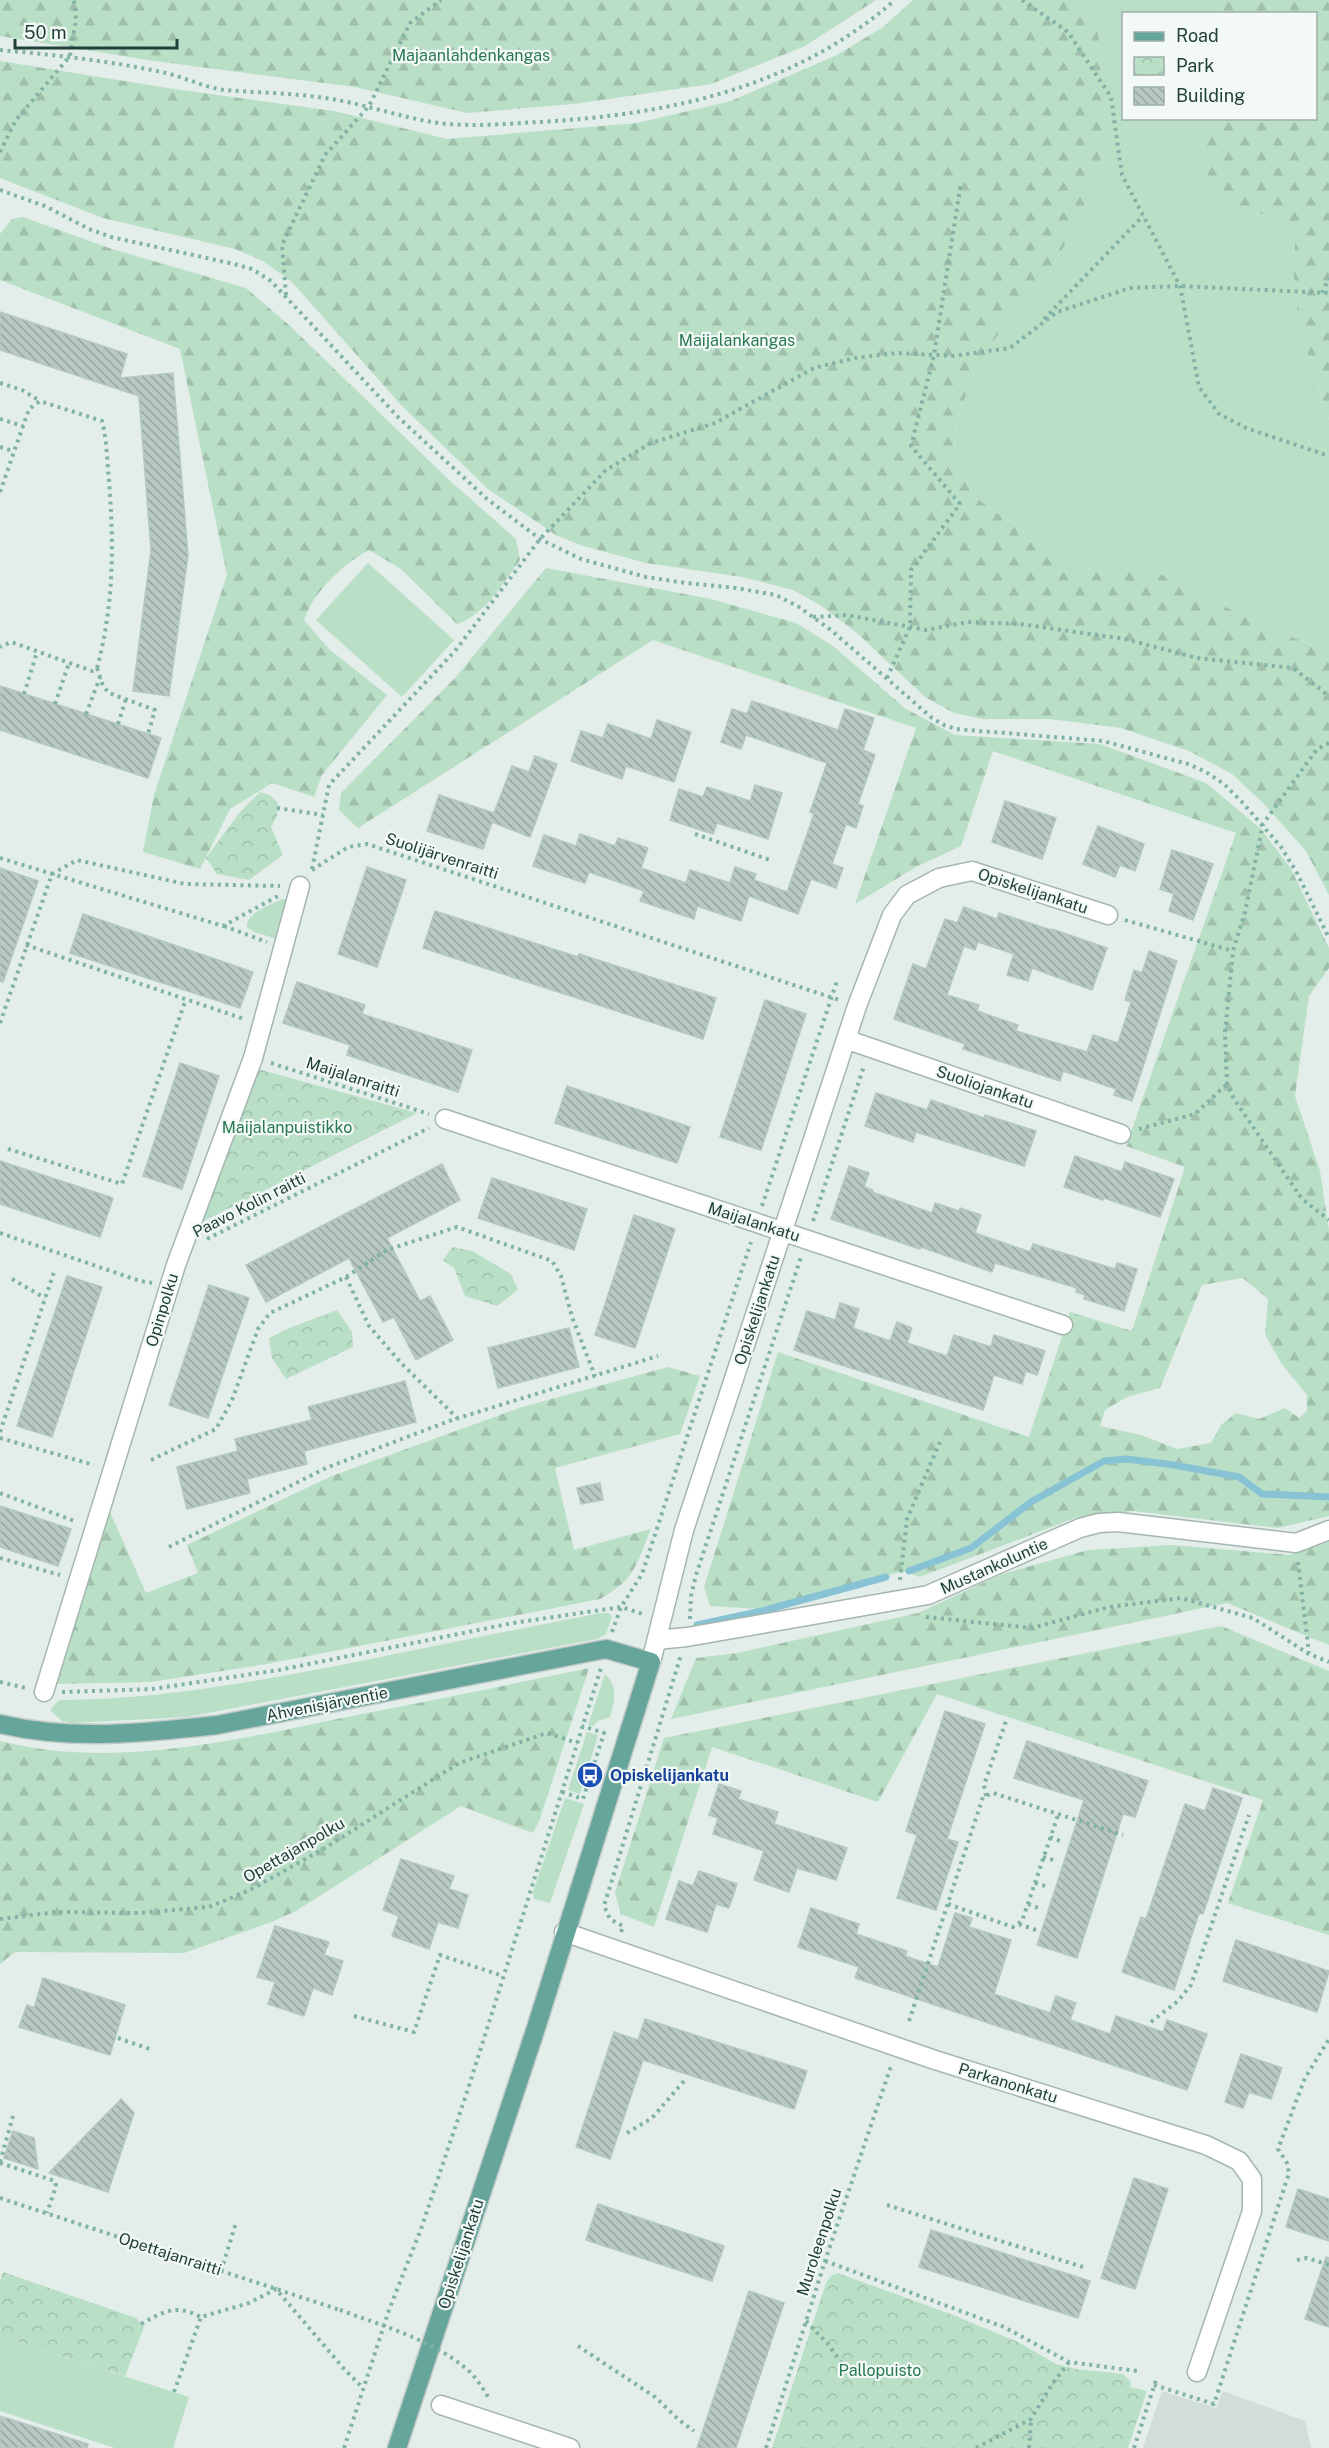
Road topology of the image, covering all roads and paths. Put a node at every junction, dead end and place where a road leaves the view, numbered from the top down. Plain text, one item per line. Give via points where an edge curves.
1 (74, 0) edge
2 (441, 0) edge
3 (895, 0) edge
4 (1022, 0) edge
5 (0, 50) edge
6 (70, 56) junction
7 (369, 106) junction
8 (0, 152) edge
9 (962, 182) dead end
10 (0, 190) edge
11 (1143, 216) junction
12 (1329, 278) edge
13 (1179, 286) junction
14 (1322, 293) junction
15 (1329, 293) edge
16 (286, 295) junction
17 (1035, 328) junction
18 (934, 355) junction
19 (0, 382) edge
20 (40, 400) junction
21 (0, 419) edge
22 (23, 426) junction
23 (0, 447) edge
24 (13, 451) junction
25 (1329, 456) edge
26 (2, 479) edge
27 (0, 492) edge
28 (540, 539) junction
29 (813, 617) junction
30 (910, 627) junction
31 (0, 647) edge
32 (38, 652) junction
33 (69, 663) junction
34 (97, 668) junction
35 (100, 677) junction
36 (887, 678) junction
37 (24, 694) dead end
38 (1329, 696) edge
39 (126, 699) junction
40 (55, 704) dead end
41 (86, 714) dead end
42 (118, 724) dead end
43 (148, 734) dead end
44 (1329, 743) edge
45 (277, 808) dead end
46 (323, 815) junction
47 (1263, 824) junction
48 (695, 834) dead end
49 (0, 858) edge
50 (773, 861) dead end
51 (312, 869) junction
52 (52, 874) junction
53 (300, 886) junction
54 (1108, 915) joint
55 (223, 926) junction
56 (1329, 938) edge
57 (26, 945) junction
58 (283, 947) junction
59 (1233, 951) junction
60 (837, 981) dead end
61 (831, 997) junction
62 (186, 999) junction
63 (857, 1006) junction
64 (0, 1023) edge
65 (262, 1026) junction
66 (848, 1040) junction
67 (870, 1047) junction
68 (253, 1058) junction
69 (1227, 1084) junction
70 (445, 1119) junction
71 (1121, 1134) joint
72 (8, 1149) dead end
73 (1329, 1220) edge
74 (757, 1223) junction
75 (783, 1232) junction
76 (0, 1233) edge
77 (206, 1239) dead end
78 (807, 1239) junction
79 (176, 1265) junction
80 (54, 1272) dead end
81 (346, 1277) junction
82 (12, 1280) dead end
83 (45, 1298) junction
84 (1063, 1325) dead end
85 (658, 1356) dead end
86 (595, 1376) junction
87 (457, 1418) junction
88 (0, 1432) edge
89 (0, 1438) edge
90 (940, 1443) dead end
91 (152, 1460) dead end
92 (118, 1473) junction
93 (0, 1493) edge
94 (94, 1528) junction
95 (1329, 1530) edge
96 (1296, 1543) junction
97 (169, 1547) dead end
98 (0, 1558) edge
99 (78, 1581) junction
100 (898, 1602) junction
101 (621, 1607) junction
102 (918, 1616) dead end
103 (687, 1637) junction
104 (657, 1640) junction
105 (606, 1649) junction
106 (1309, 1654) junction
107 (651, 1662) junction
108 (1329, 1662) edge
109 (0, 1682) edge
110 (44, 1692) junction
111 (1005, 1722) dead end
112 (0, 1724) edge
113 (582, 1726) junction
114 (578, 1743) junction
115 (562, 1792) junction
116 (986, 1796) junction
117 (1058, 1815) junction
118 (1250, 1815) dead end
119 (1122, 1835) dead end
120 (1050, 1837) junction
121 (1064, 1842) dead end
122 (1043, 1857) junction
123 (1057, 1861) dead end
124 (1035, 1883) junction
125 (1049, 1887) dead end
126 (948, 1904) junction
127 (1028, 1904) junction
128 (1041, 1909) dead end
129 (0, 1919) edge
130 (1018, 1924) junction
131 (1036, 1930) dead end
132 (564, 1932) junction
133 (615, 1950) junction
134 (503, 1976) junction
135 (354, 2016) dead end
136 (909, 2021) dead end
137 (1151, 2022) dead end
138 (118, 2038) dead end
139 (1329, 2039) edge
140 (152, 2050) dead end
141 (905, 2050) junction
142 (684, 2081) dead end
143 (13, 2116) dead end
144 (627, 2133) dead end
145 (0, 2162) edge
146 (1287, 2163) dead end
147 (0, 2198) edge
148 (887, 2205) dead end
149 (47, 2214) junction
150 (236, 2223) dead end
151 (825, 2260) junction
152 (1297, 2260) dead end
153 (1329, 2265) edge
154 (1086, 2268) dead end
155 (221, 2271) junction
156 (276, 2289) junction
157 (201, 2317) junction
158 (806, 2321) junction
159 (141, 2324) dead end
160 (578, 2346) dead end
161 (1069, 2362) junction
162 (843, 2365) dead end
163 (1137, 2371) dead end
164 (1197, 2372) dead end
165 (1156, 2380) dead end
166 (363, 2388) junction
167 (174, 2392) dead end
168 (489, 2398) dead end
169 (441, 2405) dead end
170 (1031, 2419) junction
171 (694, 2431) dead end
172 (345, 2448) edge
173 (397, 2448) edge
174 (570, 2448) edge
175 (766, 2448) edge
176 (976, 2448) edge
177 (1029, 2448) edge
178 (1134, 2448) edge

1 - 6 path via 76,19
2 - 7 path via 411,22
3 - 7 path via 866,25 825,51 730,92 675,106 590,119 465,125 439,123
4 - 11 path via 1068,32 1110,97 1122,175
5 - 6 path
6 - 7 path via 169,74 224,90 333,99
6 - 8 path via 16,120
7 - 16 path via 326,155 282,245
9 - 18 path
10 - 16 path via 111,237 252,269
11 - 13 path
11 - 17 path
12 - 14 path
13 - 14 path
13 - 17 path via 1130,288 1057,312
13 - 25 path via 1198,387 1219,414 1246,428
14 - 15 path
16 - 28 path via 398,417 487,499
17 - 18 path via 1010,348
18 - 28 path via 897,353 814,368 716,423 651,443 606,470
18 - 30 path via 911,446 960,504 912,570
19 - 20 path
20 - 22 path via 29,409
20 - 34 path via 102,421 105,430 113,567 105,640
21 - 22 path
22 - 24 path
23 - 24 path
24 - 26 path
26 - 27 path
28 - 29 path via 581,559 646,577 776,595
28 - 46 path via 455,651 329,785
29 - 30 path via 847,615
29 - 36 path
30 - 36 path
30 - 38 path via 926,630 969,622 1020,624 1125,639 1197,658 1293,668
31 - 32 path via 11,642
32 - 33 path
32 - 37 path
33 - 34 path via 92,671
33 - 40 path
34 - 35 path
35 - 39 path via 109,693
35 - 41 path
36 - 47 path via 932,718 956,729 1104,741 1188,764 1224,784
39 - 42 path
39 - 43 path via 155,710
44 - 47 path via 1317,749
45 - 46 path
46 - 51 path
47 - 56 path via 1297,873
47 - 59 path
48 - 50 path
49 - 52 path
51 - 53 path, Suolijärvenraitti
51 - 61 path, Suolijärvenraitti via 348,847 368,844
52 - 53 path via 77,860 185,884
52 - 55 path
52 - 57 path
53 - 55 path
53 - 58 street, Opinpolku
54 - 59 path
54 - 63 street, Opiskelijankatu via 972,871 939,878 908,895 892,915
55 - 58 path
57 - 62 path
57 - 64 path
58 - 65 street, Opinpolku
59 - 69 path via 1225,1033
60 - 61 path
61 - 63 path, Suolijärvenraitti
61 - 74 path
62 - 65 path
62 - 72 path via 122,1184
63 - 66 street, Opiskelijankatu
65 - 68 street, Opinpolku
66 - 67 street, Suoliojankatu
66 - 75 street, Opiskelijankatu
67 - 71 street, Suoliojankatu
67 - 78 path
68 - 70 path, Maijalanraitti
68 - 79 street, Opinpolku
69 - 71 path via 1195,1114
69 - 73 path via 1302,1199
70 - 74 street, Maijalankatu
70 - 77 path, Paavo Kolin raitti
74 - 75 street, Maijalankatu
74 - 101 path via 642,1574
75 - 78 street, Maijalankatu
75 - 104 street, Opiskelijankatu via 684,1530
76 - 79 path via 140,1281 159,1284
78 - 84 street, Maijalankatu
78 - 103 path via 696,1575
79 - 92 street, Opinpolku
80 - 83 path
81 - 86 path via 387,1250 457,1227 552,1261 561,1276
81 - 87 path via 369,1326
81 - 91 path via 270,1313 258,1329 232,1400 216,1430
82 - 83 path
83 - 88 path
85 - 86 path
86 - 87 path
87 - 97 path via 326,1468
89 - 92 path
90 - 100 path via 907,1519
92 - 94 street, Opinpolku
93 - 94 path
94 - 99 street, Opinpolku
95 - 96 street, Mustankoluntie
96 - 100 street, Mustankoluntie via 1099,1523 945,1589
96 - 106 path
98 - 99 path
99 - 110 street, Opinpolku
100 - 103 street, Mustankoluntie
101 - 105 path
101 - 110 path via 513,1623 267,1672 152,1689
102 - 106 path via 1032,1628 1109,1607 1181,1598 1253,1618
103 - 104 street, Mustankoluntie
103 - 133 path via 604,1906 610,1919 623,1926
104 - 107 street, Opiskelijankatu
105 - 107 main road, Ahvenisjärventie
105 - 112 main road, Ahvenisjärventie via 218,1725 77,1735
105 - 113 path
106 - 108 path
107 - 132 main road, Opiskelijankatu
109 - 110 path
111 - 116 path via 984,1785
113 - 114 path
113 - 115 path via 604,1733 583,1799
114 - 115 path
114 - 129 path, Opettajanpolku via 547,1733 459,1763 325,1848 250,1890 209,1907 139,1913 57,1912
115 - 134 path
116 - 117 path via 993,1794
116 - 126 path
117 - 119 path
117 - 120 path
118 - 137 path via 1191,1985
120 - 121 path
120 - 122 path
122 - 123 path
122 - 124 path
124 - 125 path
124 - 127 path
126 - 130 path via 1013,1928
126 - 136 path
127 - 128 path
127 - 130 path
130 - 131 path
132 - 133 street, Parkanonkatu
132 - 173 main road, Opiskelijankatu
133 - 141 street, Parkanonkatu
134 - 135 path via 440,1955 414,2032
134 - 166 path via 421,2229
138 - 140 path
139 - 146 path via 1305,2078 1278,2149
141 - 151 path, Muroleenpolku via 900,2063 890,2069
141 - 164 street, Parkanonkatu via 1206,2145 1239,2161 1252,2179 1252,2211
142 - 144 path via 652,2118
143 - 145 path
145 - 149 path via 55,2181
147 - 149 path, Opettajanraitti
148 - 154 path
149 - 155 path, Opettajanraitti
150 - 155 path
151 - 158 path, Muroleenpolku
151 - 161 path via 1004,2327
152 - 153 path via 1307,2258
155 - 156 path, Opettajanraitti
156 - 157 path via 249,2303
156 - 166 path
156 - 168 path, Opettajanraitti, bridge via 409,2337 459,2363
157 - 159 path via 173,2309
157 - 167 path
158 - 162 path
158 - 175 path, Muroleenpolku
160 - 171 path via 655,2397
161 - 163 path
161 - 170 path
165 - 178 path
166 - 172 path
169 - 174 street
170 - 176 path
170 - 177 path

